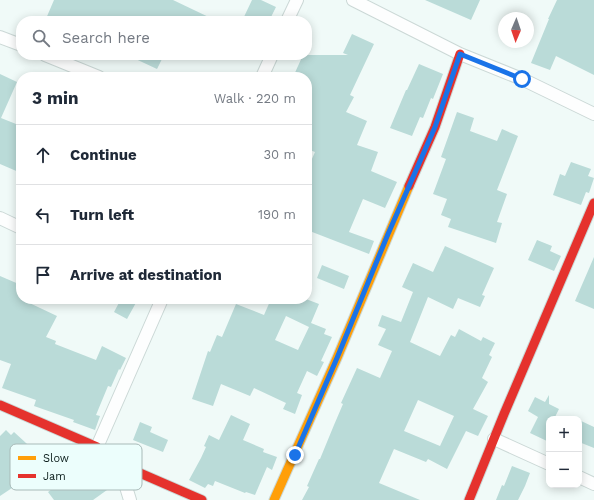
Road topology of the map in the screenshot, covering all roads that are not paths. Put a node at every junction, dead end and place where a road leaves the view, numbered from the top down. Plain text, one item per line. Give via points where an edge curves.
1 (297, 0) edge
2 (353, 0) edge
3 (289, 16) edge
4 (0, 37) edge
5 (16, 44) edge
6 (460, 54) junction
7 (57, 60) edge
8 (270, 60) edge
9 (87, 72) edge
10 (264, 72) edge
11 (594, 114) edge
12 (594, 203) edge
13 (0, 218) edge
14 (16, 226) edge
15 (160, 304) edge
16 (0, 405) edge
17 (494, 439) junction
18 (90, 444) edge
19 (98, 444) edge
20 (546, 463) edge
21 (142, 474) edge
22 (582, 478) edge
23 (594, 484) edge
24 (127, 490) edge
25 (130, 500) edge
26 (202, 500) edge
27 (274, 500) edge
28 (469, 500) edge

1 - 3 street
2 - 6 street
4 - 5 street
6 - 11 street via 522,79
6 - 27 street via 435,127
7 - 9 street
8 - 10 street
12 - 17 street
13 - 14 street
15 - 19 street
16 - 18 street
17 - 20 street
17 - 28 street
21 - 26 street
22 - 23 street
24 - 25 street

